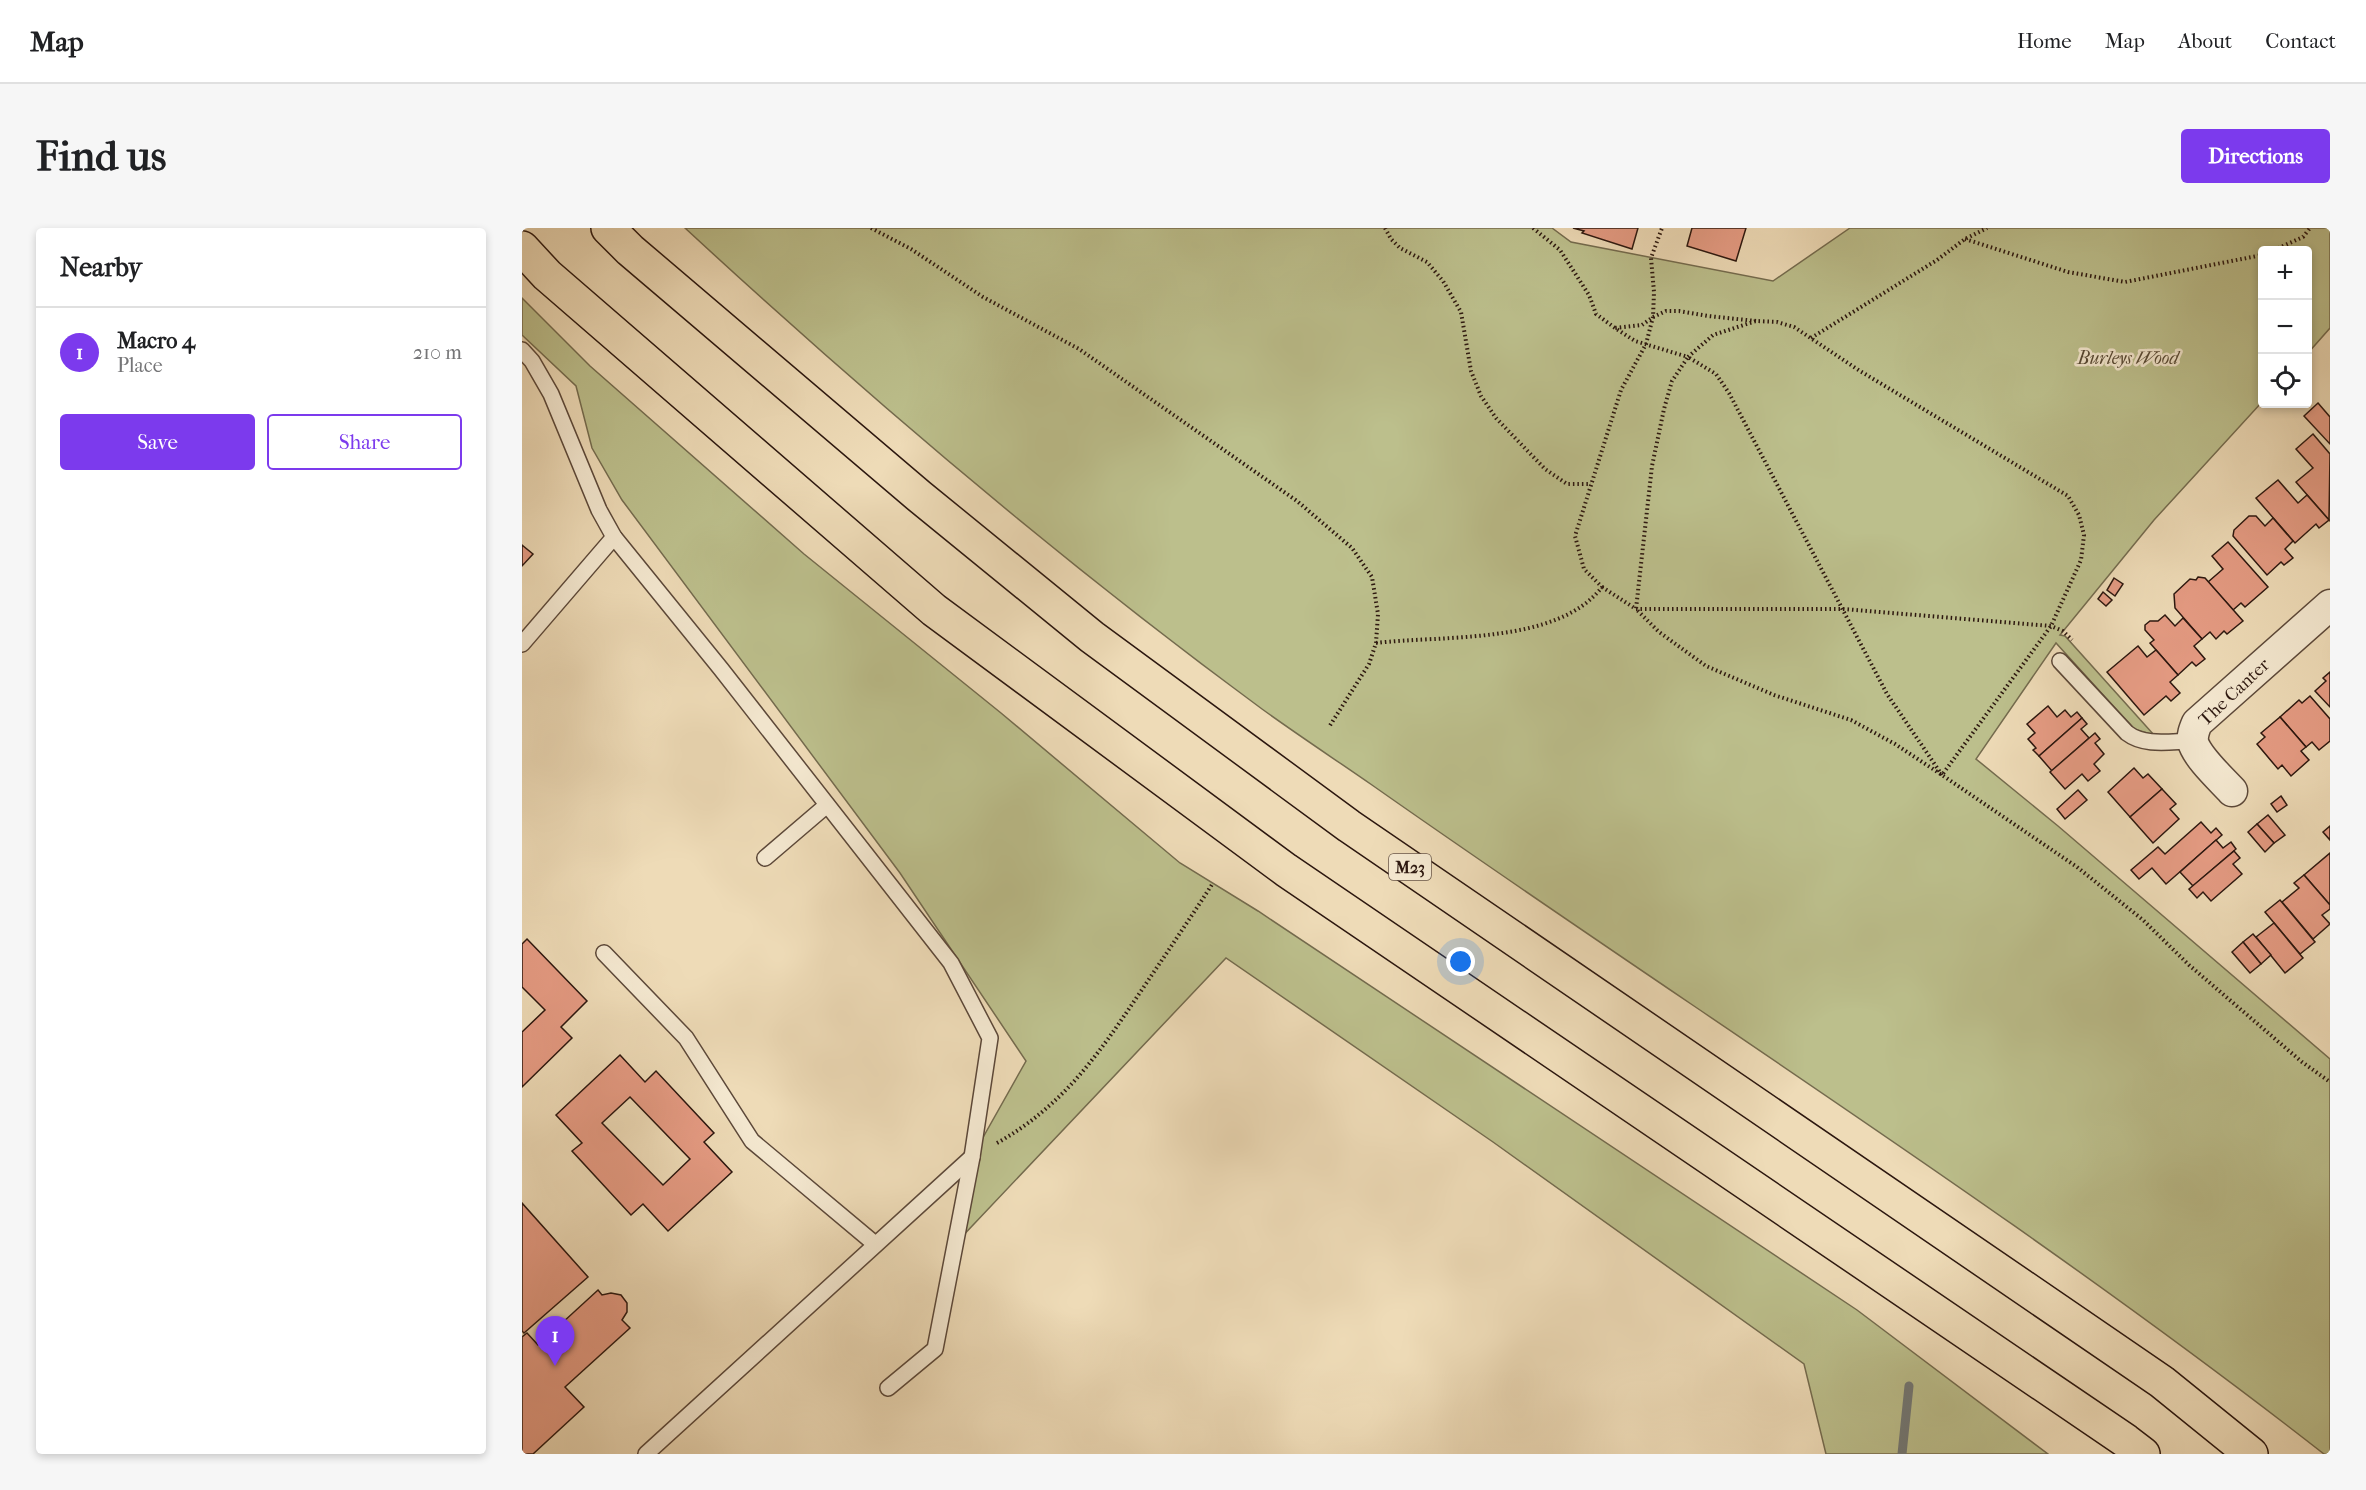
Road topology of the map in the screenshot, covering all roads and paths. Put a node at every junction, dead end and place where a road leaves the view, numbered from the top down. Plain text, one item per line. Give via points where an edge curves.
1 (608, 228) edge
2 (871, 228) edge
3 (1385, 228) edge
4 (1533, 228) edge
5 (1662, 228) edge
6 (1986, 228) edge
7 (2310, 228) edge
8 (1965, 239) junction
9 (2283, 246) edge
10 (522, 248) edge
11 (2258, 256) edge
12 (1653, 317) junction
13 (1756, 321) junction
14 (1615, 328) junction
15 (1811, 338) junction
16 (1646, 344) junction
17 (522, 350) edge
18 (1688, 357) junction
19 (1592, 484) junction
20 (614, 537) junction
21 (1602, 587) junction
22 (2330, 604) edge
23 (1636, 609) junction
24 (1843, 609) junction
25 (2051, 626) junction
26 (2063, 630) dead end
27 (1376, 643) junction
28 (522, 644) edge
29 (2060, 661) dead end
30 (1329, 727) dead end
31 (2193, 741) junction
32 (1942, 775) junction
33 (2232, 791) dead end
34 (827, 805) junction
35 (765, 858) dead end
36 (1213, 883) dead end
37 (604, 953) dead end
38 (2330, 1082) edge
39 (972, 1157) junction
40 (875, 1244) junction
41 (888, 1388) dead end
42 (646, 1454) edge
43 (2142, 1454) edge
44 (2251, 1454) edge

1 - 44 highway, M23 via 919,496 1092,637 1349,826 2162,1382
2 - 27 path via 911,249 983,297 1079,349 1297,501 1352,548 1372,577 1378,614
3 - 19 path via 1400,248 1427,262 1443,281 1461,312 1471,371 1496,418 1545,470 1567,484
4 - 14 path via 1560,250 1589,295 1596,314
5 - 12 path via 1651,258
6 - 8 path
7 - 9 path via 2303,237
8 - 11 path via 2068,272 2125,282
8 - 15 path
10 - 43 highway via 548,275 953,624 1286,870
12 - 13 path via 1679,311
12 - 14 path via 1642,325
12 - 16 path
13 - 15 path via 1794,327
13 - 18 path via 1713,334
14 - 16 path
15 - 25 path via 2068,496 2084,535 2081,560
16 - 18 path
16 - 19 path via 1620,390
17 - 20 lane via 551,394
18 - 23 path via 1672,381 1661,420
18 - 24 path via 1716,374 1730,393
19 - 21 path via 1575,536 1584,569
20 - 28 lane
20 - 34 lane
21 - 23 path
21 - 27 path via 1575,611 1512,632
22 - 31 street, The Canter via 2197,723
23 - 24 path
23 - 32 path via 1659,632 1706,666 1774,695 1851,720
24 - 25 path
24 - 32 path via 1887,694
25 - 26 path
25 - 32 path
27 - 30 path via 1369,664
29 - 31 lane via 2135,740
31 - 33 street, The Canter
32 - 38 path via 2077,867
34 - 35 lane
34 - 39 lane via 951,963 990,1038
36 - 39 path via 1106,1042 1070,1087 1012,1135
37 - 40 lane via 686,1038 752,1142
39 - 40 lane
39 - 41 lane via 935,1349
40 - 42 lane

